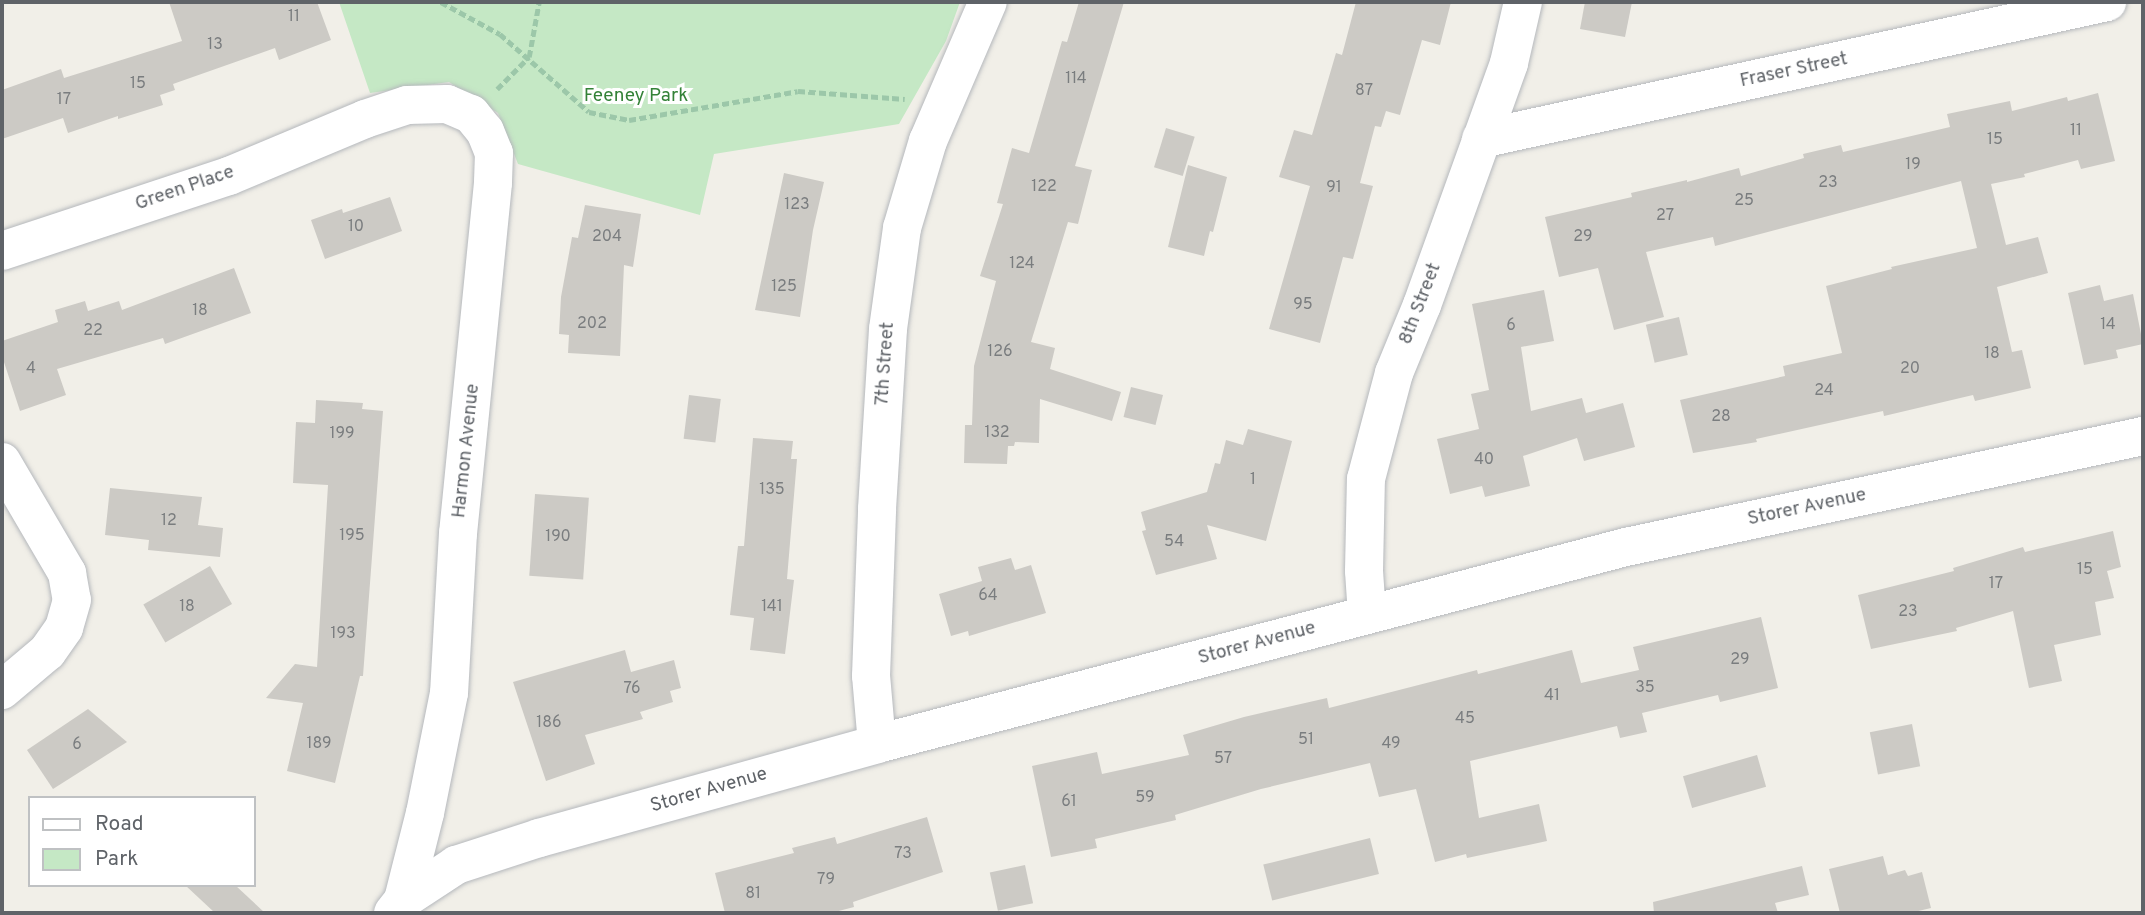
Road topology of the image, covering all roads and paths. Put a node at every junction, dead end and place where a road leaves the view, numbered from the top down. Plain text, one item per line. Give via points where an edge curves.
1 (441, 2) edge
2 (539, 2) edge
3 (988, 2) edge
4 (1523, 2) edge
5 (2107, 2) edge
6 (529, 57) junction
7 (944, 102) junction
8 (471, 114) junction
9 (1481, 139) junction
10 (2, 251) edge
11 (2143, 436) edge
12 (2, 462) edge
13 (1367, 615) junction
14 (2, 690) edge
15 (877, 744) junction
16 (398, 906) edge

1 - 6 path via 500,34
2 - 6 path
3 - 7 street, 7th Street
4 - 9 street, 8th Street via 1509,63
5 - 9 street, Fraser Street
6 - 7 path via 589,112 629,120 798,91
6 - 8 path
7 - 15 street, 7th Street via 902,228 888,329 871,662
8 - 10 street, Green Place via 447,104 407,105 229,176
8 - 16 street, Harmon Avenue via 494,153 493,183 458,533 449,693 425,813
9 - 13 street, 8th Street via 1394,373 1366,479
11 - 13 street, Storer Avenue via 1626,547
12 - 14 street via 67,573 72,600 64,628 47,652
13 - 15 street, Storer Avenue
15 - 16 street, Storer Avenue via 456,865

